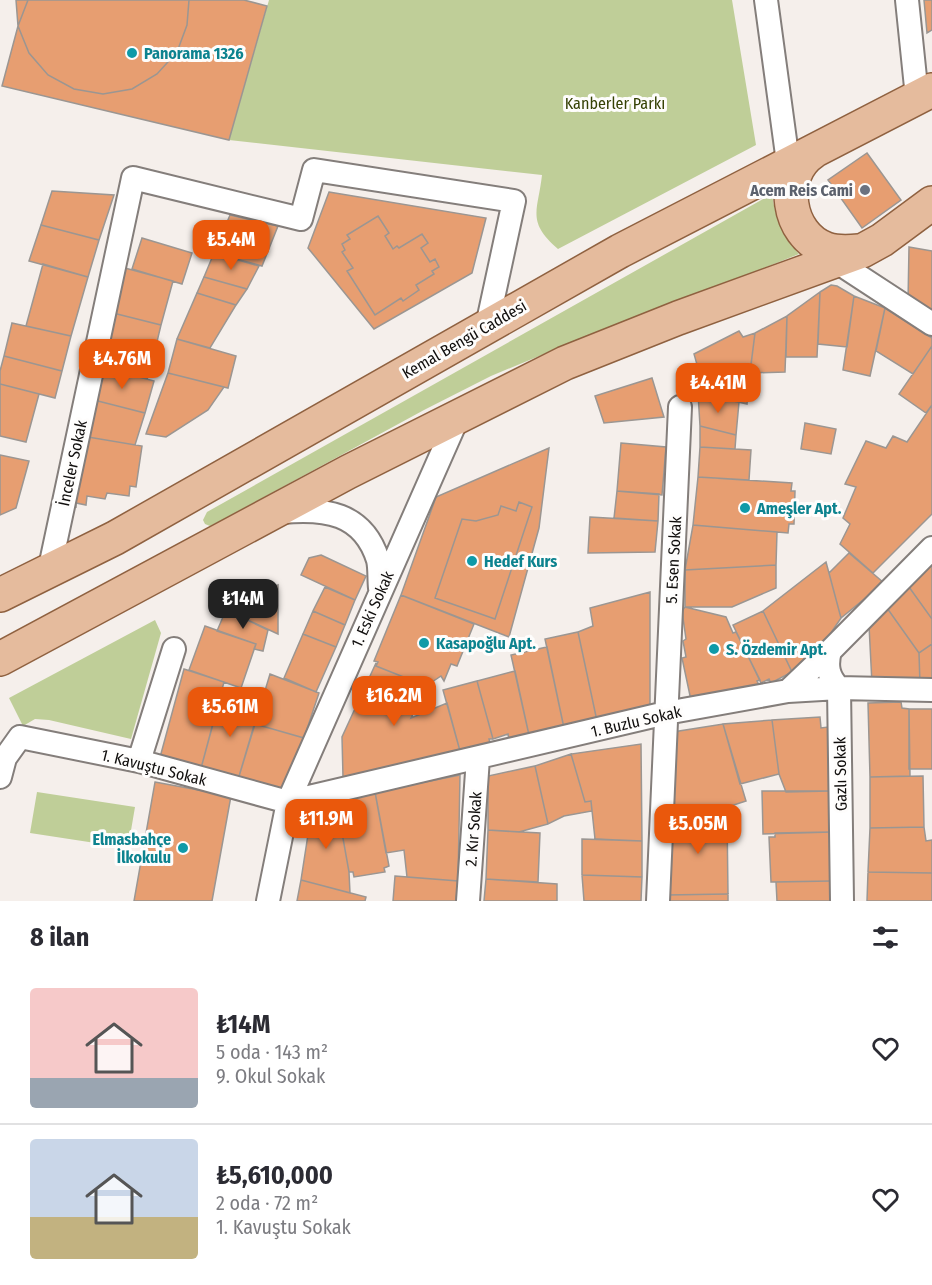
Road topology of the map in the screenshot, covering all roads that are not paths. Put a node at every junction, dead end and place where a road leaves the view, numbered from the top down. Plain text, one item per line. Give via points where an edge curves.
1 (766, 0) edge
2 (907, 0) edge
3 (924, 93) edge
4 (790, 175) junction
5 (932, 203) edge
6 (848, 256) junction
7 (932, 324) edge
8 (487, 326) junction
9 (680, 407) dead end
10 (458, 417) junction
11 (272, 513) junction
12 (932, 548) edge
13 (49, 572) junction
14 (380, 590) junction
15 (0, 595) edge
16 (174, 649) dead end
17 (831, 651) junction
18 (0, 659) edge
19 (839, 688) junction
20 (932, 690) edge
21 (788, 691) junction
22 (666, 713) junction
23 (478, 758) junction
24 (140, 761) junction
25 (0, 777) edge
26 (288, 802) junction
27 (268, 901) edge
28 (468, 901) edge
29 (658, 901) edge
30 (842, 901) edge

1 - 4 street
2 - 3 street
3 - 4 main road, Kemal Bengü Caddesi via 825,144
4 - 6 main road via 791,206 797,224 809,238
4 - 8 main road, Kemal Bengü Caddesi via 620,251
5 - 6 main road via 882,240
6 - 7 street
6 - 10 main road via 565,363
8 - 13 main road, Kemal Bengü Caddesi
8 - 13 street, İnceler Sokak via 514,201 314,170 300,219 133,178
9 - 22 street, 5. Esen Sokak
10 - 11 main road
10 - 14 street, 1. Eski Sokak
11 - 14 street via 310,510 338,515 356,525 368,538 378,561
11 - 18 main road
12 - 17 street
13 - 15 main road, Kemal Bengü Caddesi
14 - 26 street, 1. Eski Sokak
16 - 24 street
17 - 19 street, Gazlı Sokak via 829,672
17 - 21 street
19 - 20 street, 1. Buzlu Sokak
19 - 21 street, 1. Buzlu Sokak
19 - 30 street, Gazlı Sokak
21 - 22 street, 1. Buzlu Sokak
22 - 23 street, 1. Buzlu Sokak
22 - 29 street, 5. Esen Sokak
23 - 26 street, 1. Buzlu Sokak
23 - 28 street, 2. Kır Sokak
24 - 25 street, 1. Kavuştu Sokak via 20,737 5,758
24 - 26 street, 1. Kavuştu Sokak
26 - 27 street, 1. Eski Sokak

